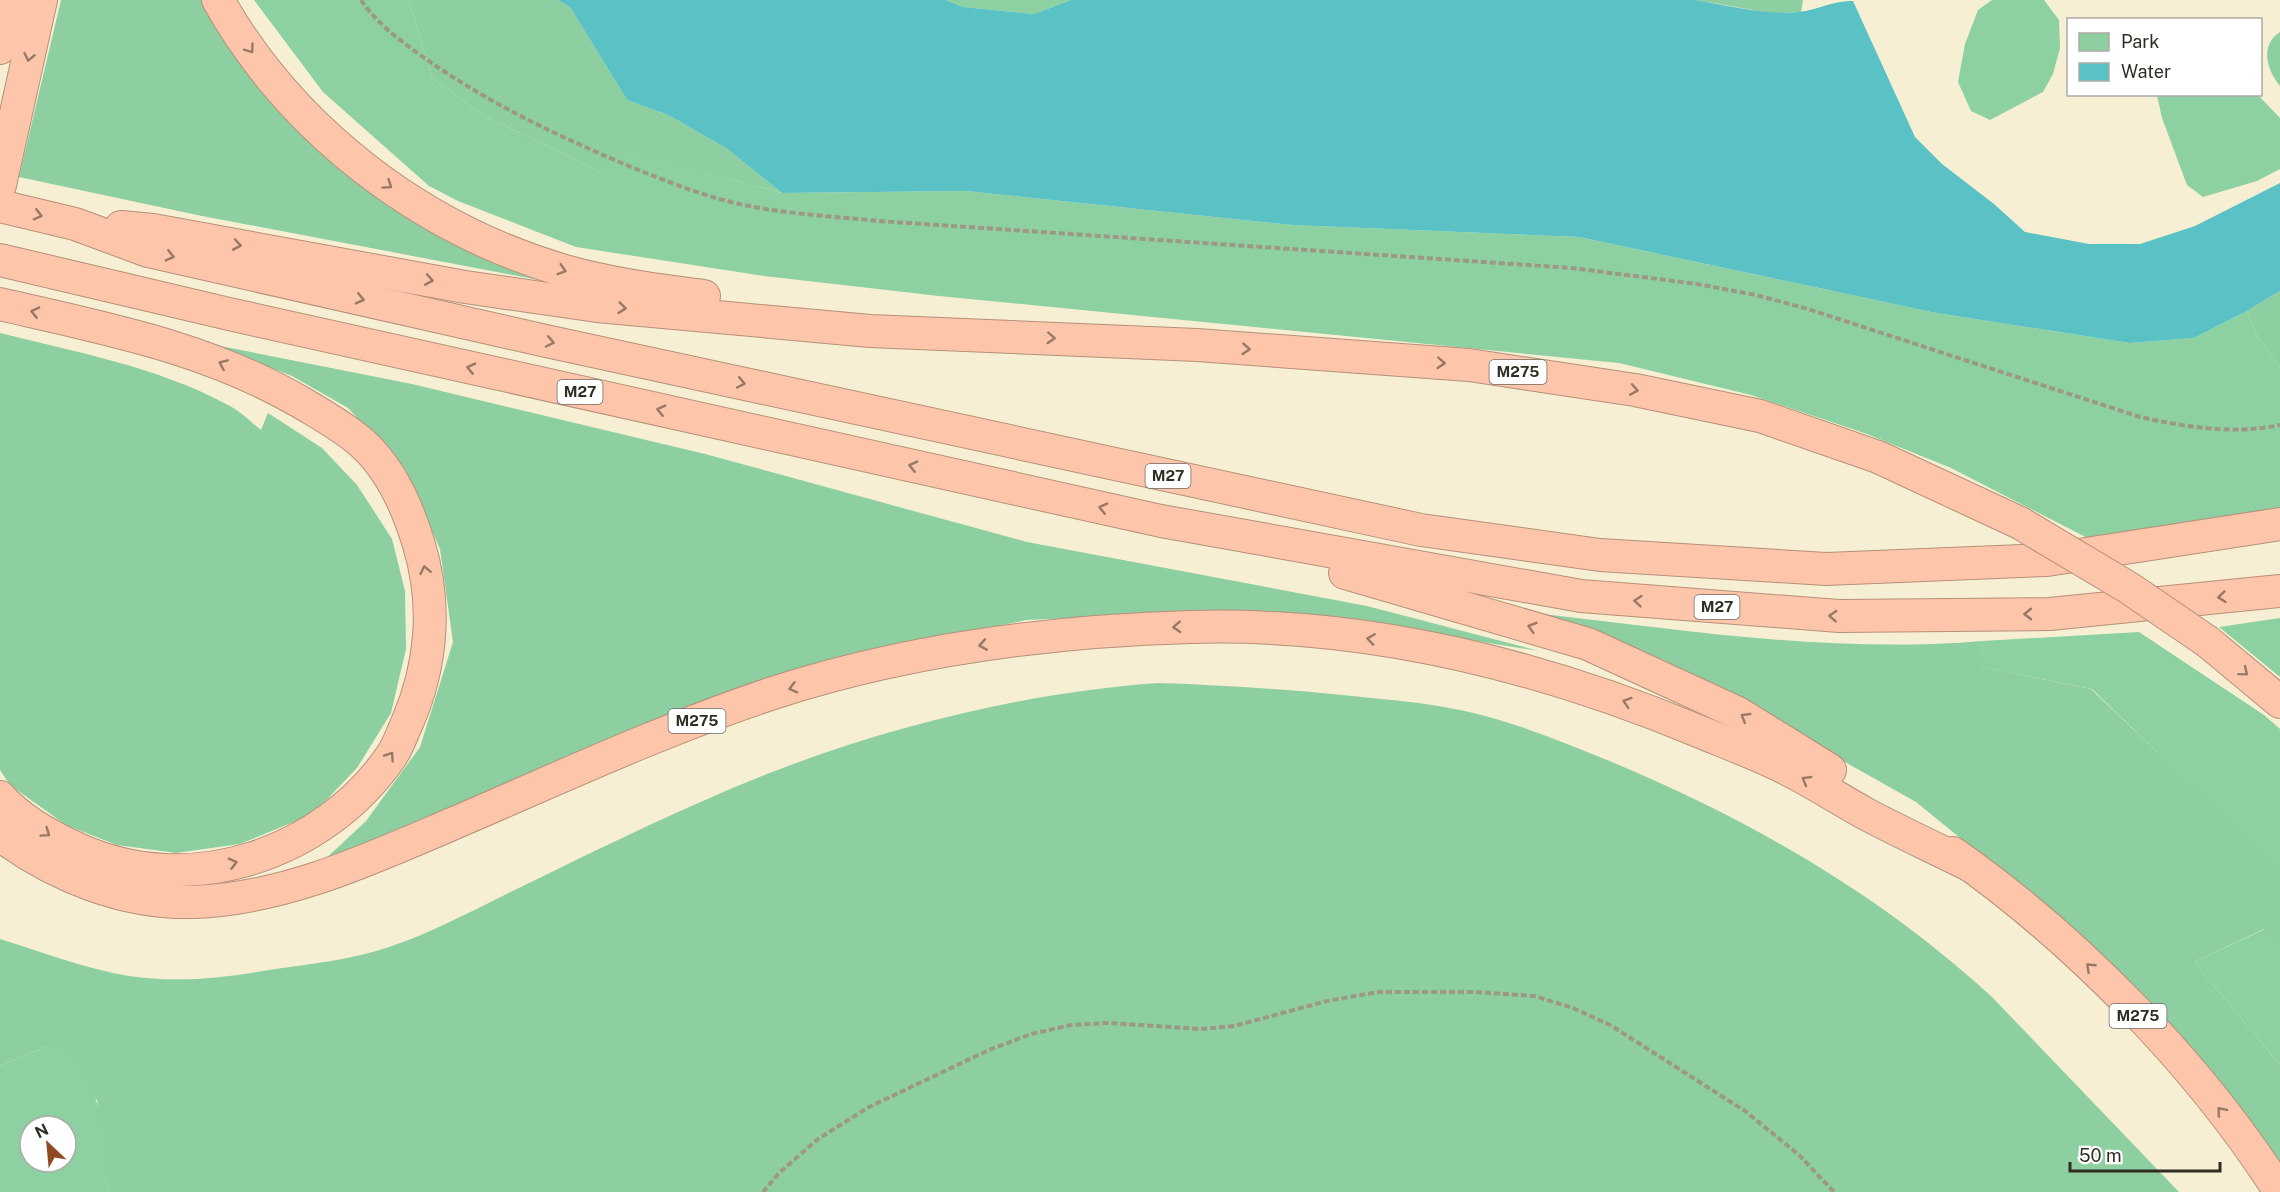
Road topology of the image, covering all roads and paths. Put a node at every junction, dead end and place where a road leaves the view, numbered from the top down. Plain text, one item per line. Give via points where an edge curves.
1 (10, 0) edge
2 (41, 0) edge
3 (218, 0) edge
4 (361, 0) edge
5 (0, 48) edge
6 (3, 172) edge
7 (0, 206) edge
8 (75, 224) junction
9 (0, 260) edge
10 (0, 304) edge
11 (993, 335) junction
12 (2280, 425) edge
13 (1161, 521) junction
14 (2280, 524) edge
15 (2280, 591) edge
16 (2280, 702) edge
17 (0, 797) edge
18 (0, 835) edge
19 (1969, 865) junction
20 (763, 1192) edge
21 (1834, 1192) edge
22 (2280, 1192) edge

1 - 5 highway
2 -> 6 highway
3 -> 11 highway, M275 via 237,32 274,79 332,141 416,205 490,244 566,271 634,286 942,320
4 - 12 path via 372,16 419,55 487,100 550,133 670,183 728,202 771,211 869,220 1572,268 1697,284 1808,309 2140,417 2223,430
7 -> 8 highway, M27
8 -> 11 highway via 153,230 465,287 597,306 870,331
8 -> 14 highway, M27 via 148,251 546,341 1410,528 1600,555 1826,569 2047,560
13 -> 9 highway, M27
17 -> 10 highway via 52,838 99,859 146,870 210,869 267,855 320,827 358,796 393,754 417,700 431,638 427,573 409,513 388,473 363,443 276,388 219,361 131,334
11 -> 16 highway, M275, bridge via 1469,365 1635,390 1760,416 1878,457 2020,523 2129,588 2208,642
15 -> 13 highway, M27 via 2050,614 1839,616 1581,596
19 -> 13 highway via 1850,782 1738,713 1588,644
19 -> 18 highway, M275 via 1783,767 1632,704 1503,664 1429,649 1285,628 1241,627 1100,631 990,643 863,668 773,693 681,727 318,878 243,897 191,902 133,897 71,877 24,854
22 -> 19 highway, M275 via 2249,1144 2117,992 2050,930
20 - 21 path via 818,1139 869,1107 1031,1034 1071,1025 1109,1023 1201,1029 1234,1026 1378,992 1534,996 1573,1008 1610,1025 1745,1111 1799,1155

